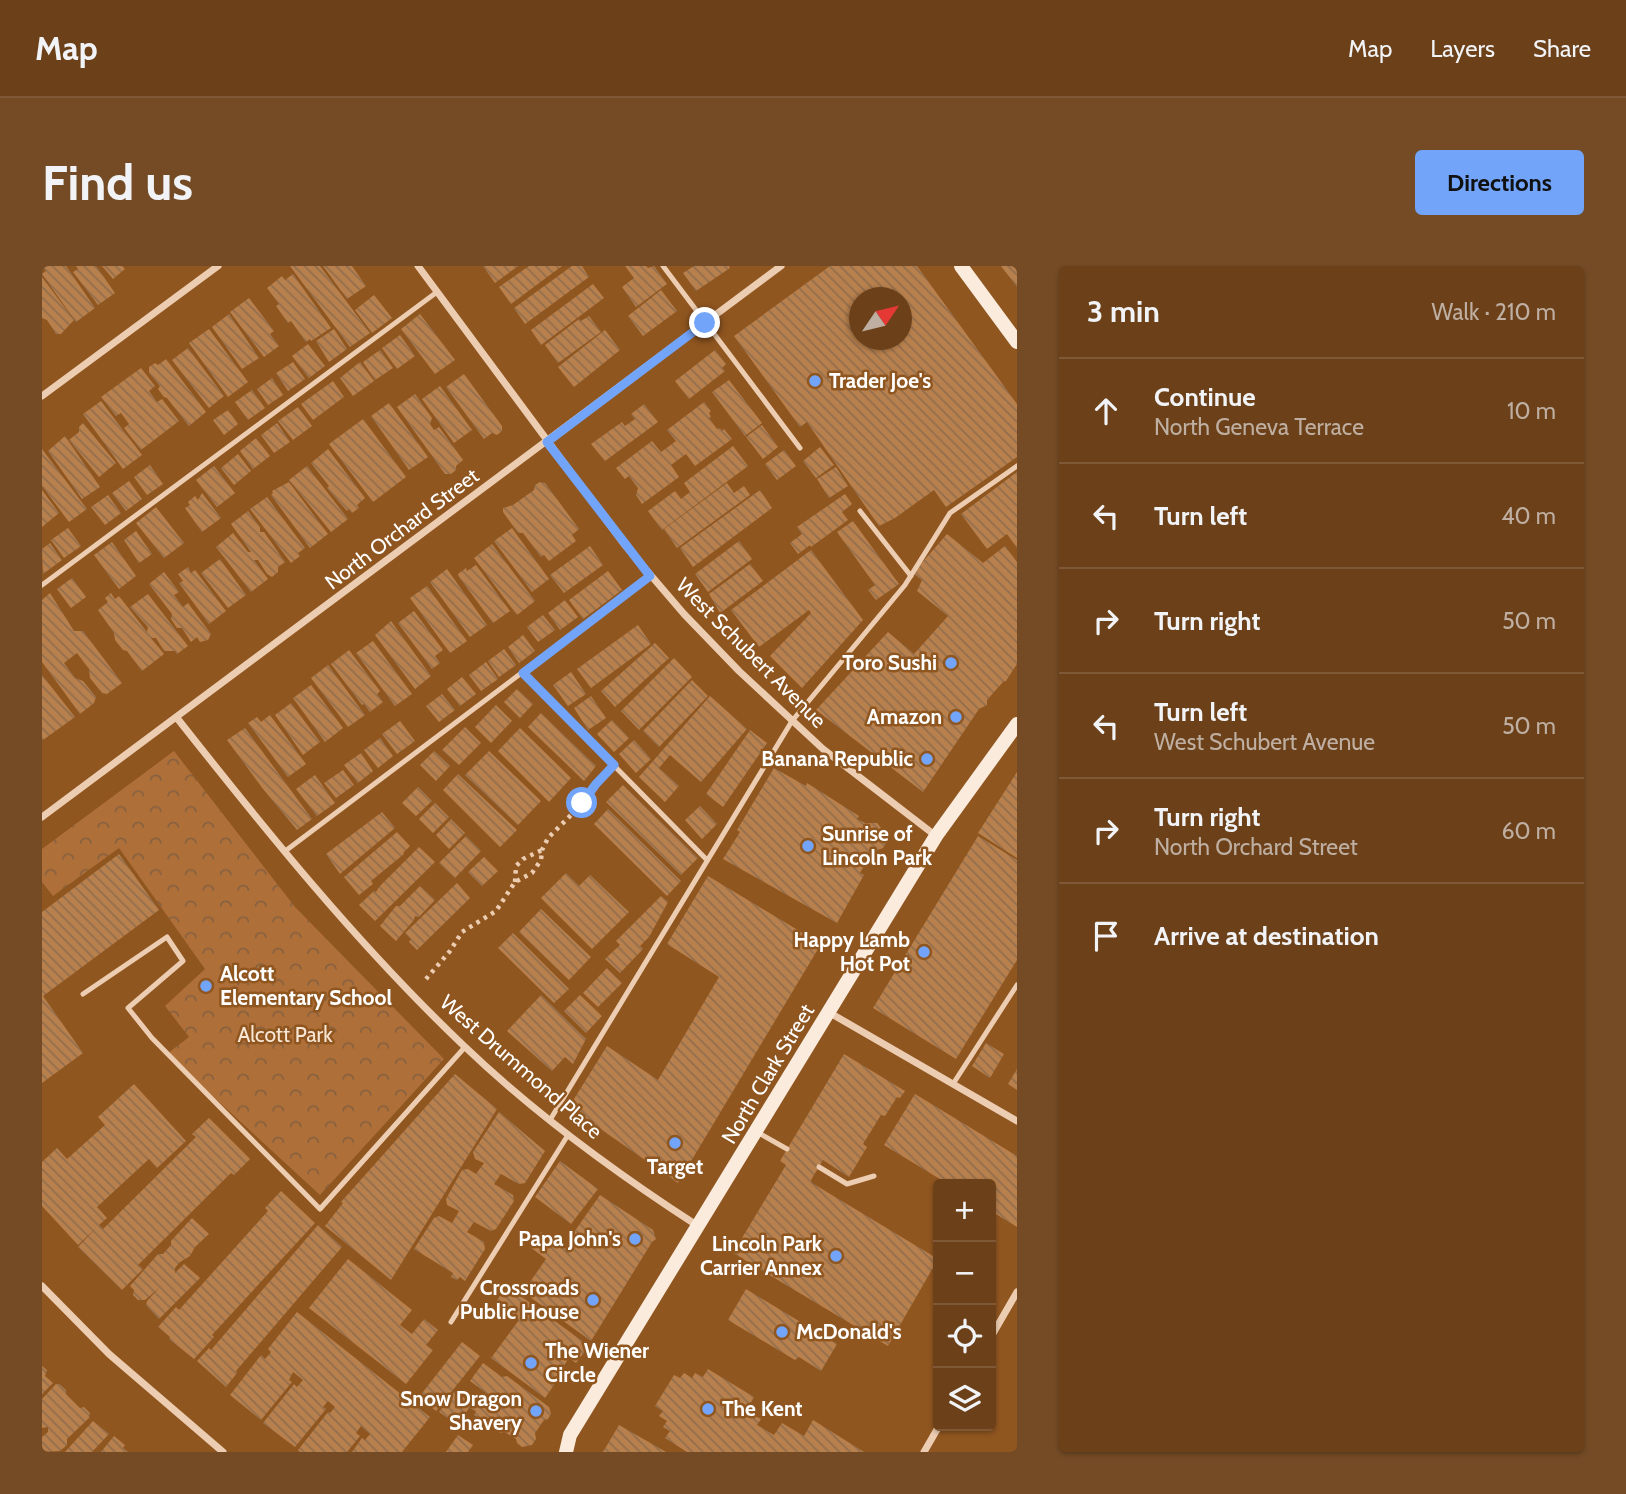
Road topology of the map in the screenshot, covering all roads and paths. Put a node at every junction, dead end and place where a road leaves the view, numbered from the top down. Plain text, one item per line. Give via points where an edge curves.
1 (218, 266) edge
2 (418, 266) edge
3 (663, 266) edge
4 (780, 266) edge
5 (961, 266) edge
6 (436, 292) junction
7 (705, 323) junction
8 (1016, 340) edge
9 (42, 396) edge
10 (547, 442) junction
11 (800, 449) dead end
12 (1017, 466) edge
13 (860, 511) dead end
14 (650, 576) junction
15 (911, 576) junction
16 (42, 585) edge
17 (523, 673) junction
18 (177, 718) junction
19 (792, 721) junction
20 (1017, 724) edge
21 (614, 765) junction
22 (42, 817) edge
23 (936, 836) junction
24 (541, 850) junction
25 (284, 852) junction
26 (707, 860) junction
27 (515, 882) junction
28 (426, 979) dead end
29 (1017, 985) edge
30 (83, 994) dead end
31 (830, 1013) junction
32 (465, 1047) junction
33 (953, 1084) junction
34 (550, 1120) junction
35 (1017, 1121) edge
36 (757, 1132) junction
37 (568, 1135) junction
38 (787, 1149) dead end
39 (818, 1167) dead end
40 (874, 1176) dead end
41 (699, 1227) junction
42 (42, 1286) edge
43 (1017, 1293) edge
44 (451, 1322) dead end
45 (996, 1329) edge
46 (936, 1431) edge
47 (223, 1452) edge
48 (566, 1452) edge
49 (924, 1452) edge

1 - 9 street
2 - 6 street, West Schubert Avenue
3 - 7 lane
4 - 7 street, North Orchard Street
5 - 8 main road
6 - 10 street, West Schubert Avenue
6 - 16 lane
7 - 10 street, North Orchard Street
7 - 11 lane
10 - 14 street, West Schubert Avenue
10 - 18 street, North Orchard Street
12 - 15 lane via 950,513
13 - 15 lane
14 - 17 lane
14 - 19 street, West Schubert Avenue
15 - 19 lane
17 - 21 lane
17 - 25 lane
18 - 22 street, North Orchard Street
18 - 25 street, West Drummond Place
19 - 23 street, West Schubert Avenue
19 - 26 lane
20 - 23 main road, North Clark Street
21 - 24 path
21 - 26 lane
23 - 31 main road, North Clark Street
24 - 27 path via 538,867
24 - 27 path via 516,866
25 - 32 street, West Drummond Place via 358,937
26 - 34 lane
27 - 28 path via 496,911 462,932
29 - 33 lane
30 - 32 lane via 167,937 183,961 128,1008 320,1209
31 - 33 street
31 - 36 main road, North Clark Street
32 - 34 street, West Drummond Place
33 - 35 street
34 - 37 street, West Drummond Place
36 - 38 lane
36 - 41 main road, North Clark Street
37 - 41 street, West Drummond Place
37 - 44 lane
39 - 40 lane via 847,1184
41 - 48 main road, North Clark Street via 570,1435
42 - 47 street via 109,1354
43 - 45 street
46 - 49 street

